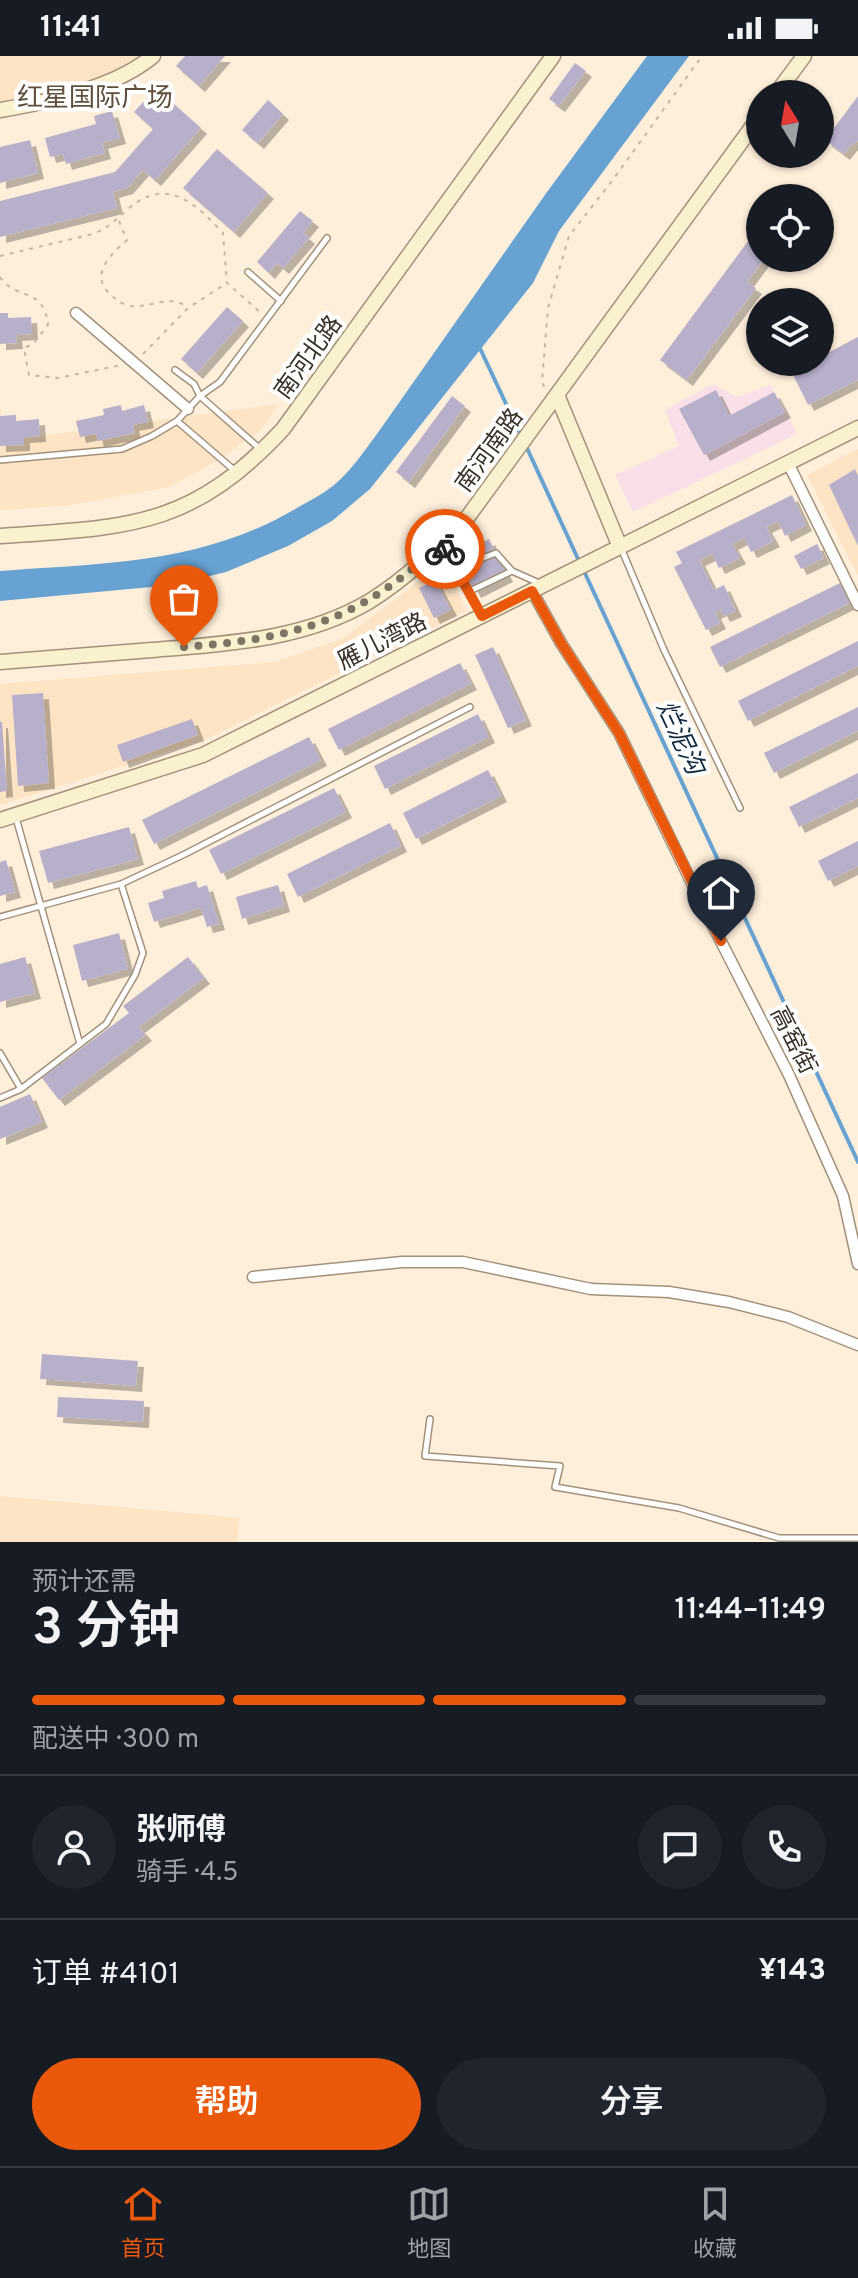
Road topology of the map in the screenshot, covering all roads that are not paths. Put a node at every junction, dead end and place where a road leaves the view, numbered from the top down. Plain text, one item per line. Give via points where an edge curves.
1 (153, 56) edge
2 (553, 56) edge
3 (804, 56) edge
4 (786, 80) edge
5 (0, 110) edge
6 (746, 135) edge
7 (327, 238) dead end
8 (248, 272) dead end
9 (281, 301) junction
10 (76, 313) dead end
11 (175, 370) dead end
12 (200, 396) junction
13 (554, 399) junction
14 (188, 409) junction
15 (177, 421) junction
16 (858, 428) edge
17 (263, 451) junction
18 (0, 460) edge
19 (788, 463) junction
20 (238, 474) junction
21 (0, 536) edge
22 (444, 541) junction
23 (616, 549) junction
24 (512, 571) junction
25 (538, 588) junction
26 (470, 591) junction
27 (858, 605) edge
28 (482, 616) junction
29 (0, 662) edge
30 (470, 707) dead end
31 (740, 808) dead end
32 (15, 815) junction
33 (0, 820) edge
34 (121, 884) junction
35 (41, 905) junction
36 (0, 917) edge
37 (80, 1044) junction
38 (0, 1053) edge
39 (21, 1089) junction
40 (0, 1098) edge
41 (858, 1264) edge
42 (253, 1277) dead end
43 (858, 1345) edge
44 (430, 1419) dead end
45 (858, 1538) edge

1 - 5 street via 102,84
2 - 17 street, 南河北路
3 - 4 street
6 - 13 street, 南河南路
7 - 9 lane
8 - 9 lane
9 - 12 lane via 220,382
10 - 14 street
11 - 12 lane
12 - 14 lane
12 - 17 lane
13 - 22 street, 南河南路 via 467,518
13 - 23 street
14 - 15 lane
15 - 18 lane via 122,449
15 - 20 lane
16 - 19 street, 雁儿湾路
17 - 20 street, 南河北路
19 - 23 street, 雁儿湾路
19 - 27 street
20 - 21 street, 南河北路 via 180,509 132,524
22 - 24 lane via 465,565 496,553
22 - 26 lane
22 - 29 street, 南河南路 via 369,602 296,631 246,642
23 - 25 street, 雁儿湾路
23 - 31 lane
24 - 25 lane
24 - 26 lane
25 - 28 street, 雁儿湾路
25 - 41 street, 高窑街 via 561,643 619,733 789,1075 843,1196
26 - 28 lane
28 - 32 street, 雁儿湾路 via 203,755
30 - 34 lane
32 - 33 street, 雁儿湾路
32 - 35 lane
34 - 35 lane
34 - 37 lane via 143,953 106,1024
35 - 36 lane
35 - 37 lane
37 - 39 lane
38 - 39 lane
39 - 40 lane
42 - 43 street via 402,1262 463,1262 591,1289 669,1292 729,1302 788,1317
44 - 45 lane via 425,1456 560,1466 555,1487 679,1508 779,1538

